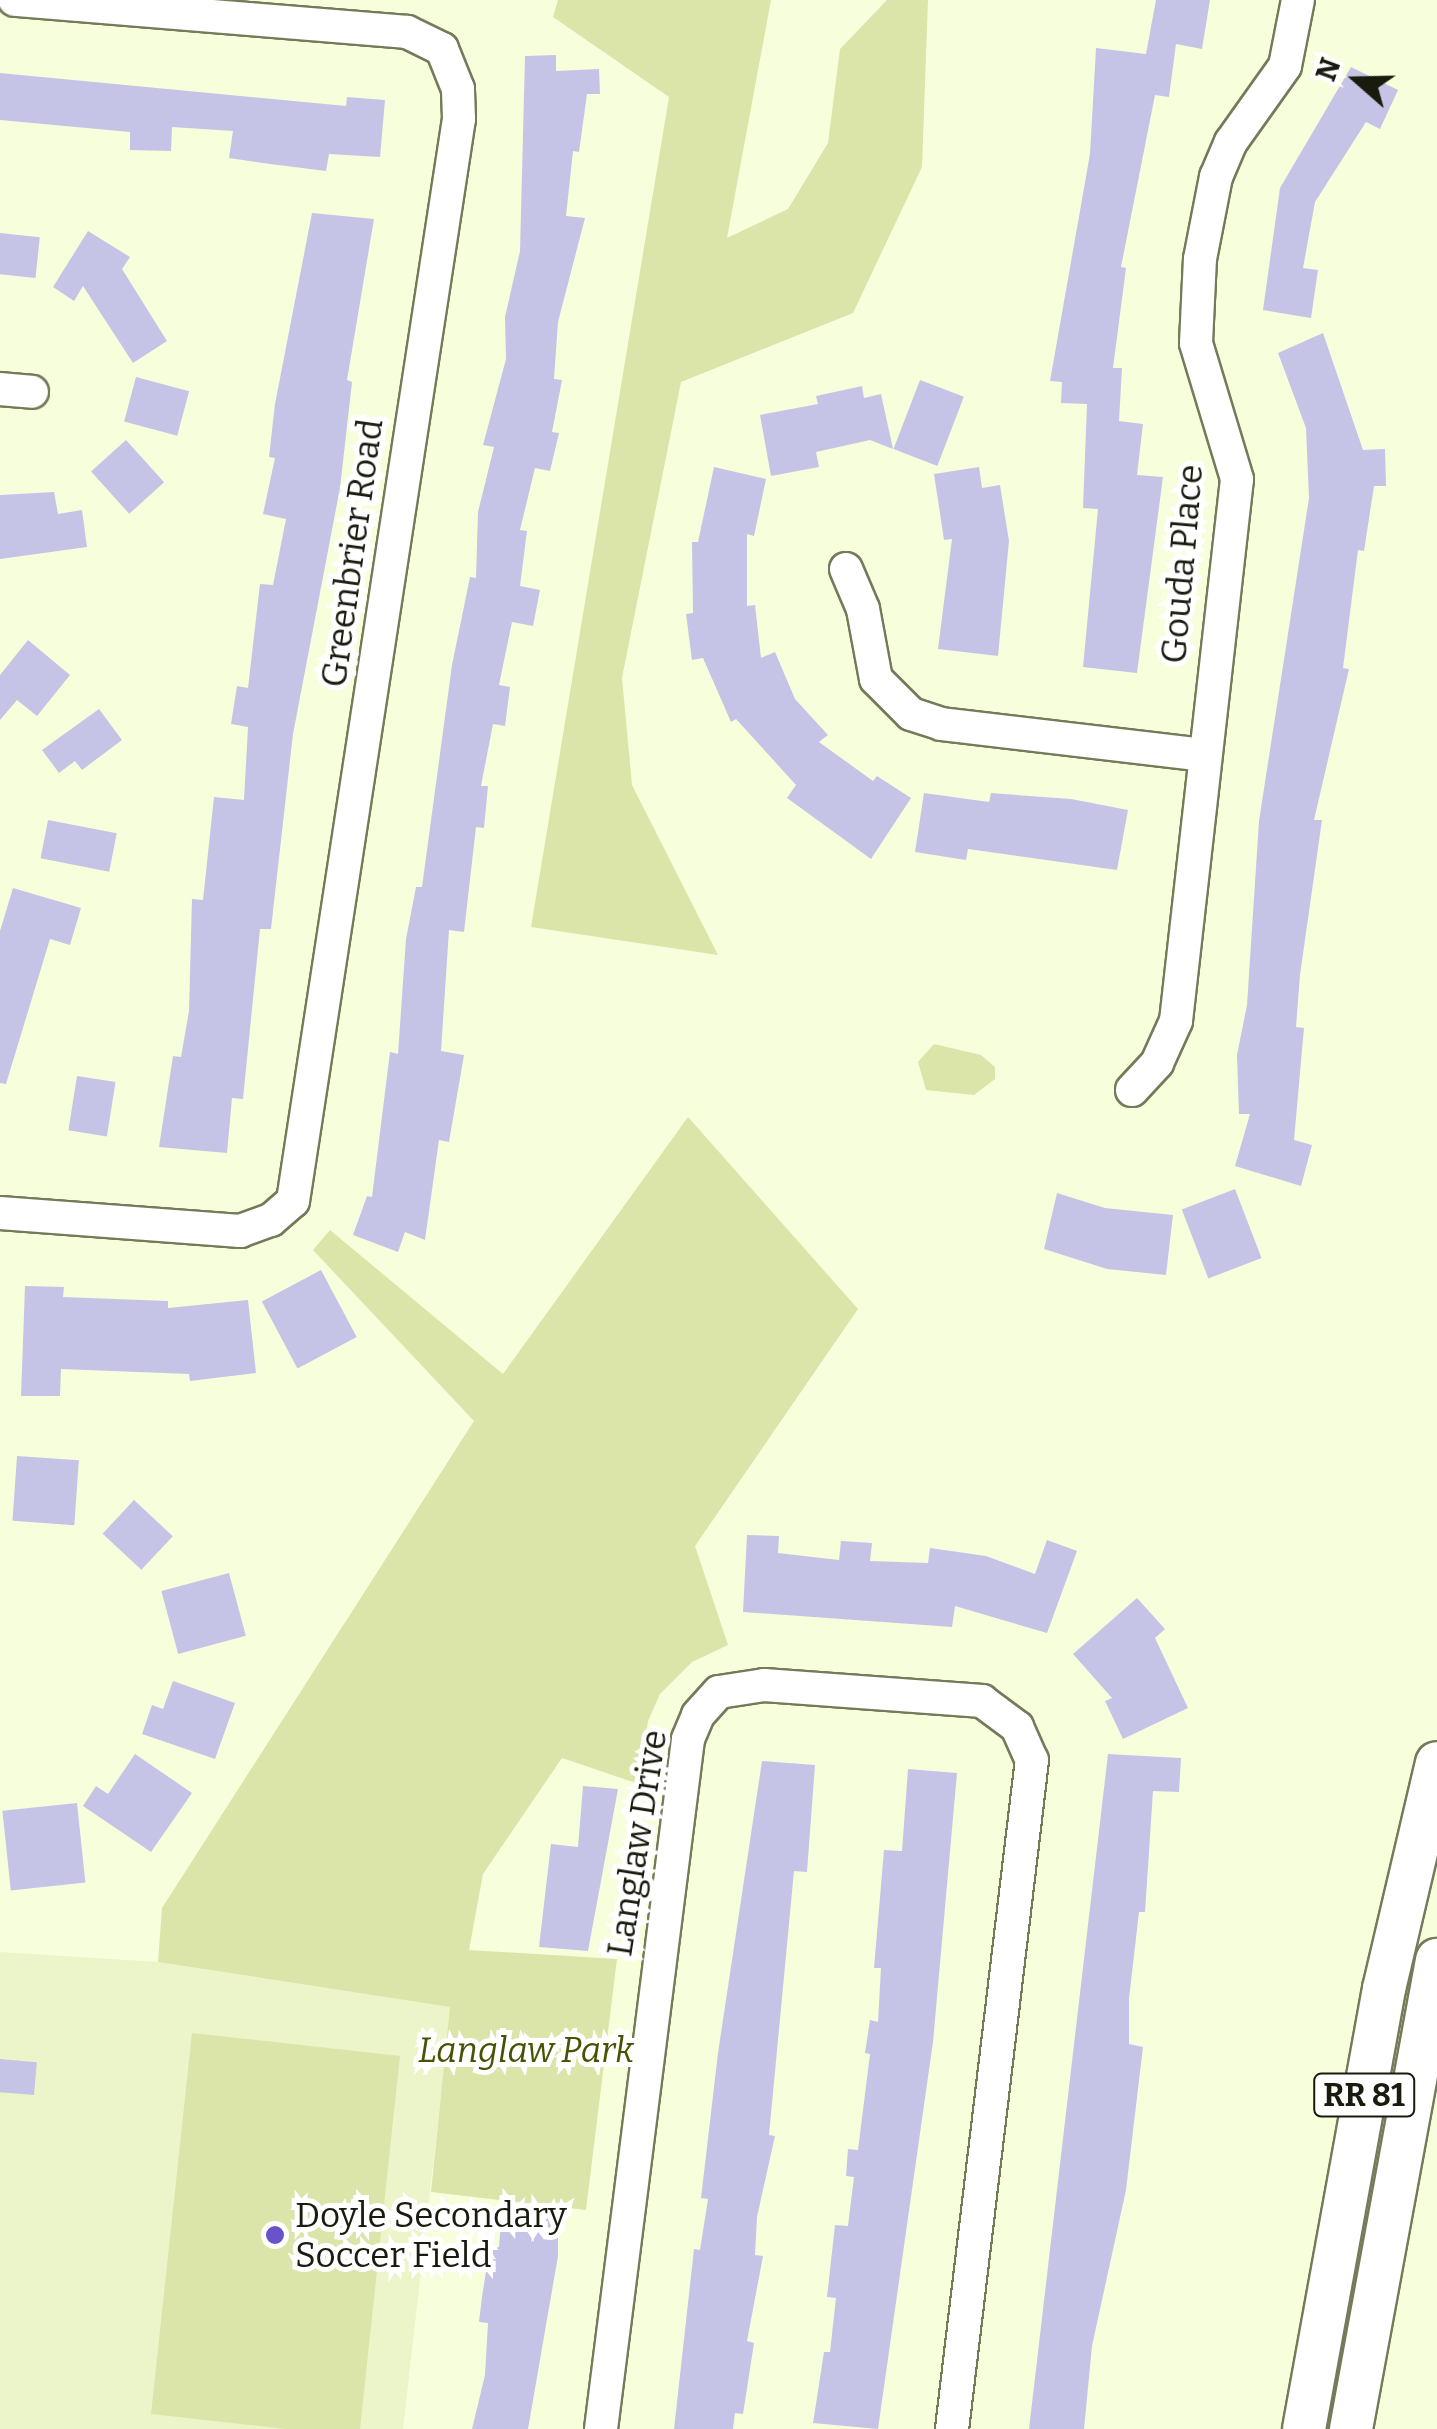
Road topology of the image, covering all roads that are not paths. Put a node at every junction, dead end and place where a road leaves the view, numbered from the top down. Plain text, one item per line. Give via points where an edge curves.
1 (14, 0) edge
2 (1298, 0) edge
3 (846, 568) dead end
4 (1204, 755) junction
5 (1132, 1090) dead end
6 (0, 1213) edge
7 (1437, 1763) edge
8 (1437, 1960) edge
9 (601, 2429) edge
10 (952, 2429) edge
11 (1304, 2429) edge
12 (1352, 2429) edge

1 - 6 street, Greenbrier Road via 408,32 442,49 458,89 458,119 293,1201 271,1220 240,1231
2 - 4 street, Gouda Place via 1286,66 1232,142 1216,177 1200,259 1196,343 1237,479
3 - 4 street via 863,609 876,680 911,714 941,724
4 - 5 street, Gouda Place via 1176,1021 1156,1063
7 - 11 main road, RR 81 via 1384,1989
8 - 12 main road, RR 81
9 - 10 street, Langlaw Drive via 688,1739 698,1714 720,1692 764,1685 982,1701 1018,1727 1032,1760

